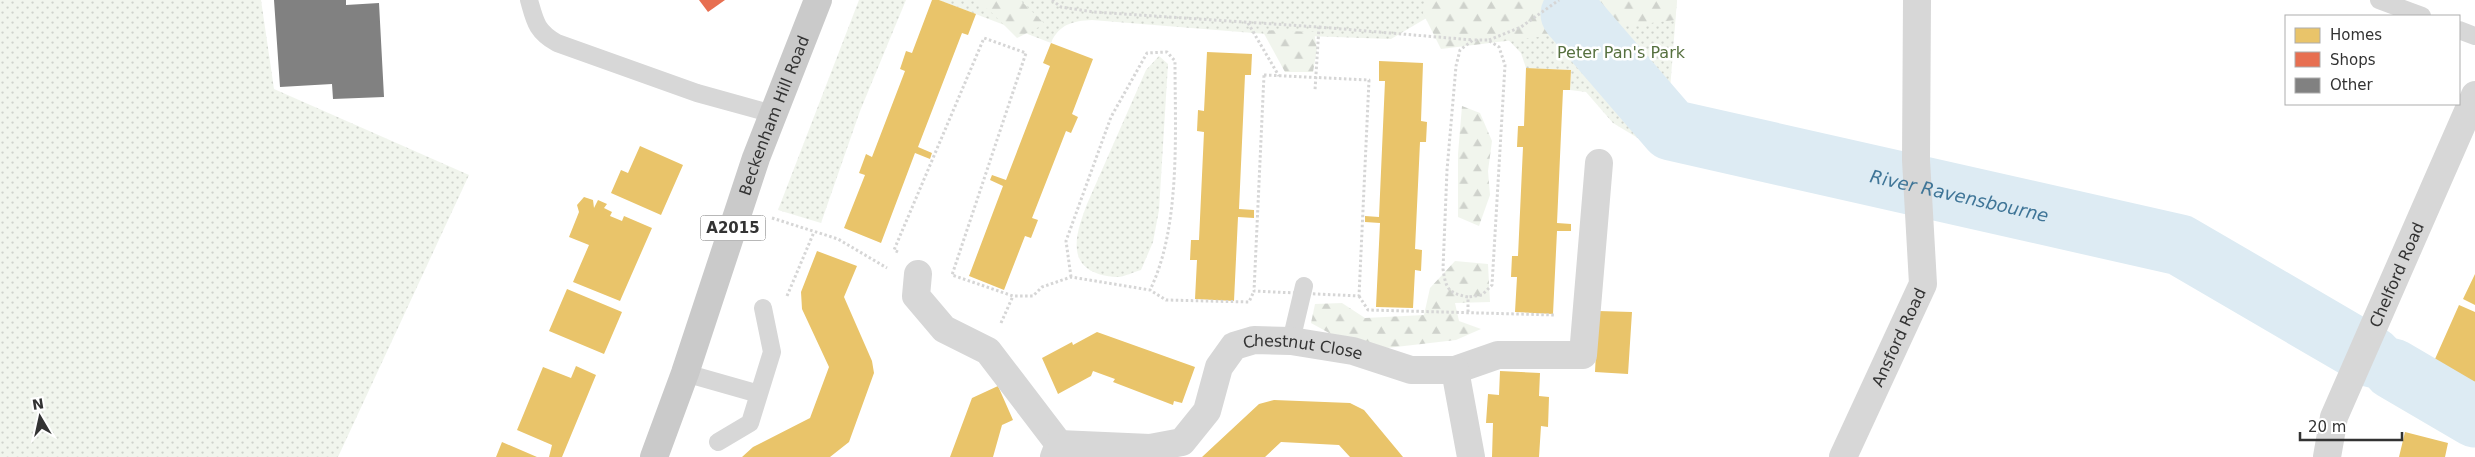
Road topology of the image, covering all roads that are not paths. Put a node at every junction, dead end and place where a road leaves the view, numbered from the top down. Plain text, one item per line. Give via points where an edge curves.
1 (529, 0) edge
2 (818, 0) edge
3 (1917, 0) edge
4 (2379, 0) edge
5 (2419, 15) edge
6 (2460, 30) edge
7 (2475, 36) edge
8 (2475, 95) edge
9 (773, 114) junction
10 (1599, 163) dead end
11 (912, 274) road end
12 (1304, 290) road end
13 (764, 314) road end
14 (1291, 341) junction
15 (1455, 370) junction
16 (685, 373) junction
17 (759, 394) junction
18 (718, 442) dead end
19 (1056, 450) edge
20 (654, 457) edge
21 (1471, 457) edge
22 (1843, 457) edge
23 (2326, 457) edge

1 - 9 lane via 537,26 543,35 557,43 697,93
2 - 9 main road, Beckenham Hill Road / A2015
3 - 22 street, Ansford Road via 1916,160 1922,284
4 - 5 lane
6 - 7 lane
8 - 23 street, Chelford Road via 2334,417
9 - 16 main road, Beckenham Hill Road / A2015
10 - 15 street, Chestnut Close via 1583,355 1498,355
11 - 19 street, Chestnut Close via 944,329 988,351
12 - 14 lane
13 - 17 lane via 772,352
14 - 15 street, Chestnut Close via 1353,351 1411,370
14 - 19 street, Chestnut Close via 1254,340 1234,346 1219,367 1207,411 1182,442 1150,448
15 - 21 street
16 - 17 lane
16 - 20 main road, Beckenham Hill Road / A2015
17 - 18 lane via 750,422

